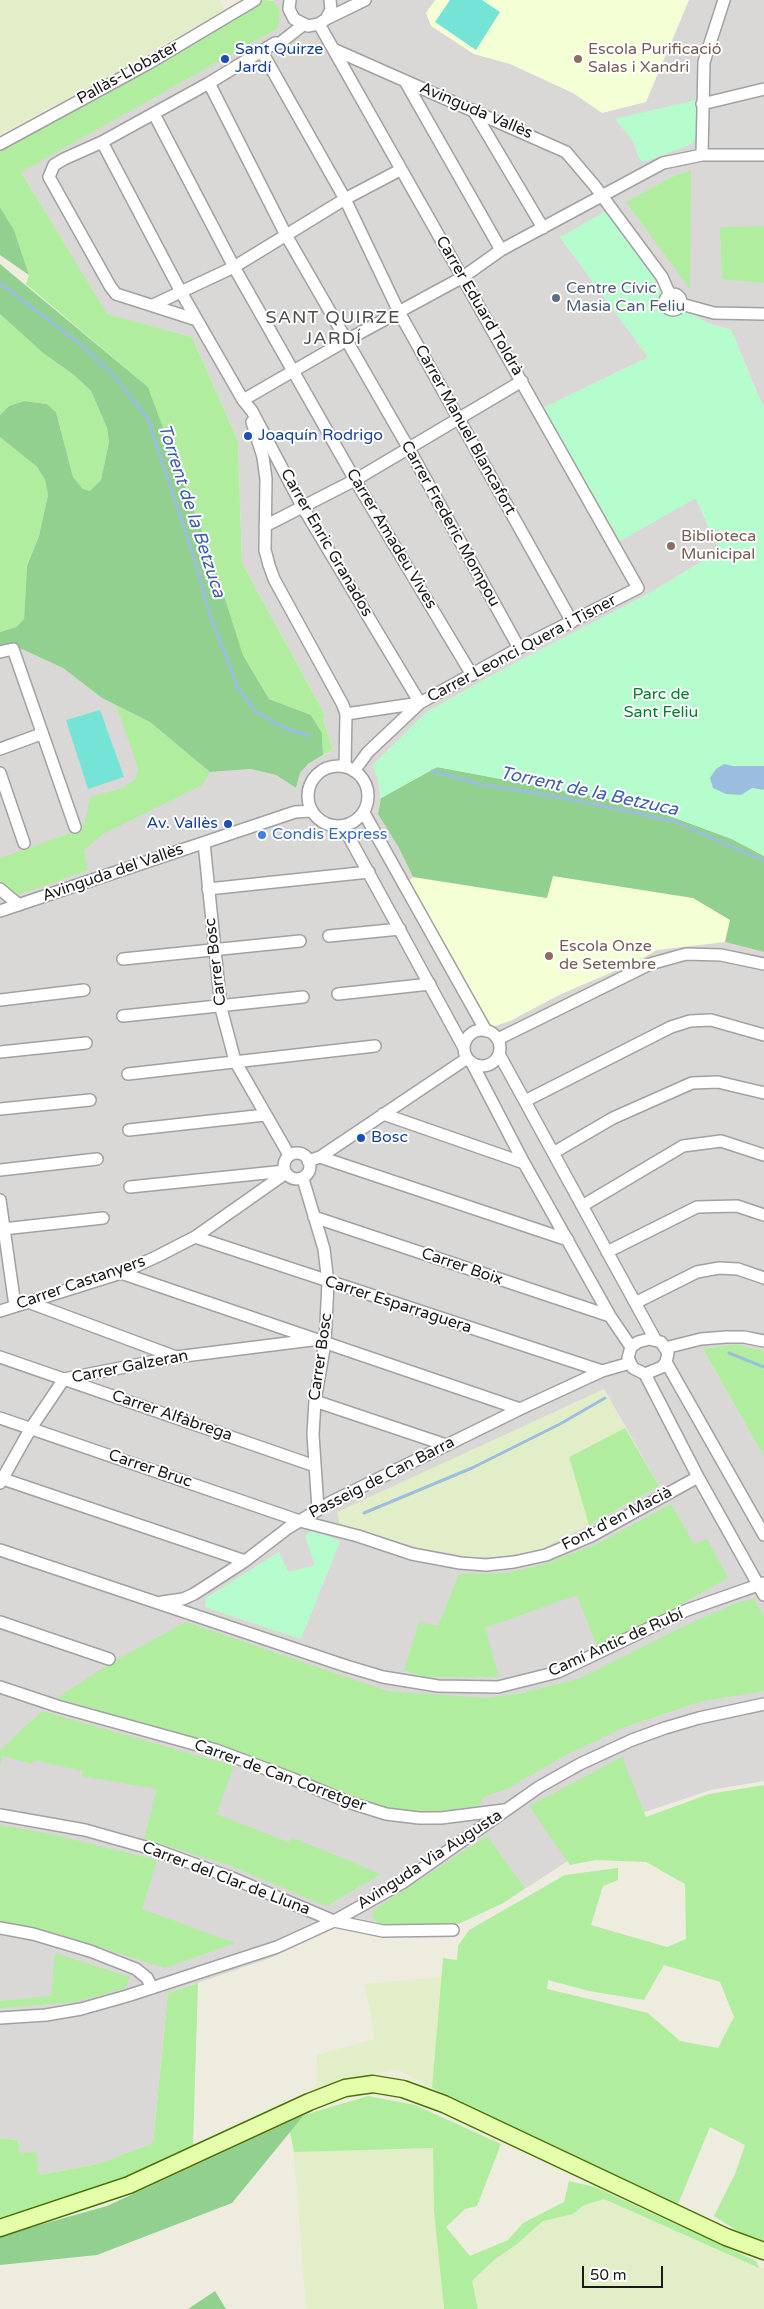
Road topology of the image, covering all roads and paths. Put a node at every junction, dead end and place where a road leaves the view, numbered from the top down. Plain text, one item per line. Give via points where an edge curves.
1 (255, 0) edge
2 (330, 0) edge
3 (364, 0) edge
4 (724, 0) edge
5 (288, 4) edge
6 (323, 22) junction
7 (303, 25) junction
8 (275, 43) junction
9 (333, 49) junction
10 (262, 52) junction
11 (405, 81) junction
12 (209, 83) junction
13 (764, 89) edge
14 (702, 104) junction
15 (473, 110) junction
16 (154, 114) junction
17 (102, 142) junction
18 (0, 144) edge
19 (702, 155) junction
20 (764, 155) edge
21 (400, 170) junction
22 (602, 196) junction
23 (345, 199) junction
24 (543, 228) junction
25 (286, 235) junction
26 (501, 250) junction
27 (234, 267) junction
28 (463, 277) junction
29 (181, 292) junction
30 (153, 305) junction
31 (399, 312) junction
32 (764, 314) edge
33 (197, 320) junction
34 (347, 340) junction
35 (294, 371) junction
36 (522, 381) junction
37 (243, 400) junction
38 (459, 420) junction
39 (409, 449) junction
40 (355, 480) junction
41 (302, 506) junction
42 (265, 526) junction
43 (638, 588) joint
44 (572, 622) junction
45 (519, 648) junction
46 (0, 652) edge
47 (472, 675) junction
48 (420, 703) junction
49 (346, 714) junction
50 (40, 734) junction
51 (0, 749) edge
52 (349, 769) junction
53 (0, 773) edge
54 (312, 812) junction
55 (364, 812) junction
56 (343, 826) junction
57 (74, 827) dead end
58 (24, 843) dead end
59 (204, 843) junction
60 (369, 872) junction
61 (0, 889) edge
62 (208, 889) junction
63 (19, 905) junction
64 (0, 912) edge
65 (400, 928) junction
66 (330, 936) dead end
67 (300, 941) dead end
68 (215, 948) junction
69 (123, 959) dead end
70 (764, 964) edge
71 (430, 984) junction
72 (84, 990) dead end
73 (338, 994) dead end
74 (303, 997) dead end
75 (0, 1000) edge
76 (221, 1005) junction
77 (123, 1016) dead end
78 (486, 1031) junction
79 (764, 1035) edge
80 (498, 1039) junction
81 (86, 1043) dead end
82 (375, 1046) dead end
83 (0, 1052) edge
84 (499, 1054) junction
85 (468, 1057) junction
86 (235, 1061) junction
87 (128, 1074) dead end
88 (764, 1093) edge
89 (90, 1100) dead end
90 (525, 1101) junction
91 (0, 1109) edge
92 (383, 1114) junction
93 (265, 1115) junction
94 (129, 1130) dead end
95 (553, 1153) junction
96 (289, 1155) junction
97 (764, 1155) edge
98 (97, 1158) dead end
99 (314, 1159) junction
100 (524, 1163) junction
101 (0, 1170) edge
102 (286, 1172) junction
103 (303, 1179) junction
104 (130, 1187) dead end
105 (0, 1200) edge
106 (582, 1206) junction
107 (764, 1215) edge
108 (314, 1217) junction
109 (103, 1218) dead end
110 (3, 1229) junction
111 (195, 1237) junction
112 (568, 1240) junction
113 (3, 1249) edge
114 (607, 1252) junction
115 (122, 1273) junction
116 (764, 1278) edge
117 (328, 1283) junction
118 (28, 1302) junction
119 (637, 1302) junction
120 (15, 1306) junction
121 (0, 1311) edge
122 (610, 1316) junction
123 (655, 1339) junction
124 (321, 1341) junction
125 (764, 1341) edge
126 (631, 1347) junction
127 (665, 1348) junction
128 (0, 1357) edge
129 (176, 1357) junction
130 (666, 1362) junction
131 (630, 1363) junction
132 (602, 1372) junction
133 (645, 1374) junction
134 (64, 1379) junction
135 (315, 1401) junction
136 (520, 1409) junction
137 (0, 1418) edge
138 (31, 1428) junction
139 (446, 1445) junction
140 (315, 1466) junction
141 (698, 1477) junction
142 (0, 1480) edge
143 (318, 1509) junction
144 (300, 1521) junction
145 (764, 1535) edge
146 (0, 1550) edge
147 (245, 1560) junction
148 (202, 1588) junction
149 (762, 1588) edge
150 (144, 1598) junction
151 (205, 1618) junction
152 (0, 1622) edge
153 (109, 1659) dead end
154 (0, 1687) edge
155 (764, 1704) edge
156 (506, 1810) junction
157 (0, 1815) edge
158 (334, 1921) junction
159 (0, 1928) edge
160 (453, 1930) dead end
161 (152, 1988) junction
162 (0, 2018) edge
163 (0, 2228) edge
164 (764, 2251) edge

1 - 18 street, Pallàs-Llobater via 149,63
2 - 6 street via 330,10
3 - 6 street
4 - 14 street via 704,62
5 - 7 street
5 - 8 street via 284,32
6 - 7 street
6 - 9 street, Carrer Eduard Toldrà
7 - 8 street via 280,43
8 - 10 street
9 - 11 street, Avinguda Vallès
9 - 21 street, Carrer Eduard Toldrà
10 - 12 street
10 - 23 street, Carrer Manuel Blancafort
11 - 15 street, Avinguda Vallès
11 - 26 street
12 - 16 street
12 - 25 street, Carrer Frederic Mompou
13 - 14 street
14 - 19 street
15 - 22 street, Avinguda Vallès via 566,152
15 - 24 street
16 - 17 street
16 - 27 street, Carrer Amadeu Vives
17 - 29 street, Carrer Enric Granados
17 - 30 street via 54,164 49,177 110,286 124,297
19 - 20 street
19 - 22 street via 663,163
21 - 23 street
21 - 28 street, Carrer Eduard Toldrà
22 - 24 street
22 - 32 street, Avinguda Vallès via 662,277 670,295 665,302 668,308 677,309 681,304 714,313
23 - 25 street
23 - 31 street, Carrer Manuel Blancafort
24 - 26 street
25 - 27 street
25 - 34 street, Carrer Frederic Mompou
26 - 28 street
27 - 29 street
27 - 35 street, Carrer Amadeu Vives
28 - 31 street
28 - 36 street, Carrer Eduard Toldrà
29 - 30 street
29 - 33 street, Carrer Enric Granados
30 - 33 street
31 - 34 street
31 - 38 street, Carrer Manuel Blancafort
33 - 37 street, Carrer Enric Granados
34 - 35 street
34 - 39 street, Carrer Frederic Mompou
35 - 37 street
35 - 40 street, Carrer Amadeu Vives
36 - 38 street
36 - 43 street, Carrer Eduard Toldrà
37 - 41 street, Carrer Enric Granados via 252,411
37 - 42 street via 263,457 267,500
38 - 39 street
38 - 44 street, Carrer Manuel Blancafort
39 - 40 street
39 - 45 street, Carrer Frederic Mompou
40 - 41 street
40 - 47 street, Carrer Amadeu Vives
41 - 42 street
41 - 48 street, Carrer Enric Granados
42 - 49 street via 265,550 274,580
43 - 44 street, Carrer Leonci Quera i Tisner
44 - 45 street, Carrer Leonci Quera i Tisner
45 - 47 street, Carrer Leonci Quera i Tisner
46 - 50 street via 13,649
47 - 48 street, Carrer Leonci Quera i Tisner
48 - 49 street, Carrer Leonci Quera i Tisner
48 - 52 street
49 - 52 street
50 - 51 street
50 - 57 street
52 - 54 street via 325,769 314,779 308,792
52 - 55 street via 364,780 367,788 369,796
53 - 58 street
54 - 56 street via 325,823
54 - 59 street, Avinguda del Vallès via 295,812
55 - 56 street
55 - 78 street
56 - 60 street
59 - 62 street, Carrer Bosc
59 - 63 street, Avinguda del Vallès
60 - 62 street
60 - 65 street
61 - 63 street
62 - 68 street, Carrer Bosc
63 - 64 street, Avinguda del Vallès
65 - 66 street
65 - 71 street
67 - 68 street
68 - 69 street
68 - 76 street, Carrer Bosc
70 - 80 street via 720,955 686,954 650,964
71 - 73 street
71 - 85 street
72 - 75 street
74 - 76 street
76 - 77 street
76 - 86 street, Carrer Bosc
78 - 80 street
78 - 85 street via 472,1032 465,1040
79 - 90 street via 711,1020 690,1021 671,1027
80 - 84 street
81 - 83 street
82 - 86 street
84 - 85 street via 487,1066
84 - 90 street
85 - 92 street
85 - 100 street
86 - 87 street
86 - 93 street, Carrer Bosc
88 - 95 street via 718,1082 692,1083 613,1118
89 - 91 street
90 - 95 street
92 - 99 street
92 - 100 street
93 - 94 street
93 - 96 street, Carrer Bosc
95 - 106 street
96 - 99 street via 296,1153
96 - 102 street via 283,1165
97 - 106 street via 721,1141 683,1146
98 - 101 street
99 - 103 street
99 - 112 street
100 - 112 street
102 - 103 street via 296,1179
102 - 104 street
102 - 111 street, Carrer Castanyers
103 - 108 street, Carrer Bosc
105 - 110 street
106 - 114 street
107 - 114 street via 737,1206 698,1207
108 - 117 street, Carrer Bosc via 324,1249
108 - 122 street, Carrer Boix
109 - 110 street
110 - 113 street
111 - 115 street, Carrer Castanyers
111 - 117 street, Carrer Esparraguera
112 - 122 street
113 - 120 street
114 - 119 street
115 - 118 street, Carrer Castanyers
115 - 124 street
116 - 119 street via 738,1269 697,1272
117 - 124 street, Carrer Bosc
117 - 132 street, Carrer Esparraguera
118 - 120 street, Carrer Castanyers
118 - 129 street
119 - 123 street
120 - 121 street, Carrer Castanyers
122 - 126 street
123 - 126 street via 638,1342
123 - 127 street
124 - 129 street, Carrer Galzeran
124 - 135 street, Carrer Bosc
124 - 136 street, Carrer Galzeran
125 - 127 street via 726,1337
126 - 131 street
127 - 130 street via 668,1353
128 - 134 street, Carrer Alfàbrega
129 - 134 street, Carrer Galzeran
130 - 133 street
130 - 145 street
131 - 132 street, Passeig de Can Barra
131 - 133 street
132 - 136 street, Passeig de Can Barra
133 - 141 street
134 - 138 street, Carrer Galzeran
134 - 140 street, Carrer Alfàbrega
135 - 139 street
135 - 140 street, Carrer Bosc
136 - 139 street, Passeig de Can Barra
137 - 138 street, Carrer Bruc
138 - 142 street, Carrer Galzeran
138 - 144 street, Carrer Bruc
139 - 143 street, Passeig de Can Barra
140 - 143 street, Carrer Bosc
141 - 144 street, Font d'en Macià via 591,1536 546,1554 514,1562 460,1563 412,1554
141 - 149 street
142 - 147 street
143 - 144 street, Passeig de Can Barra
144 - 147 street, Passeig de Can Barra
146 - 150 street
147 - 148 street, Passeig de Can Barra
148 - 150 street, Passeig de Can Barra via 183,1600 164,1602
148 - 151 street via 196,1607
149 - 151 street, Camí Antic de Rubí via 688,1610 558,1672 498,1686 438,1686 383,1677
150 - 151 street, Camí Antic de Rubí
152 - 153 street
154 - 156 street, Carrer de Can Corretger via 216,1750 386,1814 441,1818
155 - 156 street, Avinguda Via Augusta via 699,1718 632,1740 559,1775
156 - 158 street, Avinguda Via Augusta via 402,1883
157 - 158 street, Carrer del Clar de Lluna via 85,1830 156,1850 241,1881
158 - 160 street, Carrer del Clar de Lluna via 383,1931
158 - 161 street, Avinguda Via Augusta via 277,1947
159 - 161 street via 90,1951 136,1969
161 - 162 street, Avinguda Via Augusta via 81,2009
163 - 164 main road via 120,2189 316,2099 345,2088 373,2084 402,2089 444,2104 731,2239

